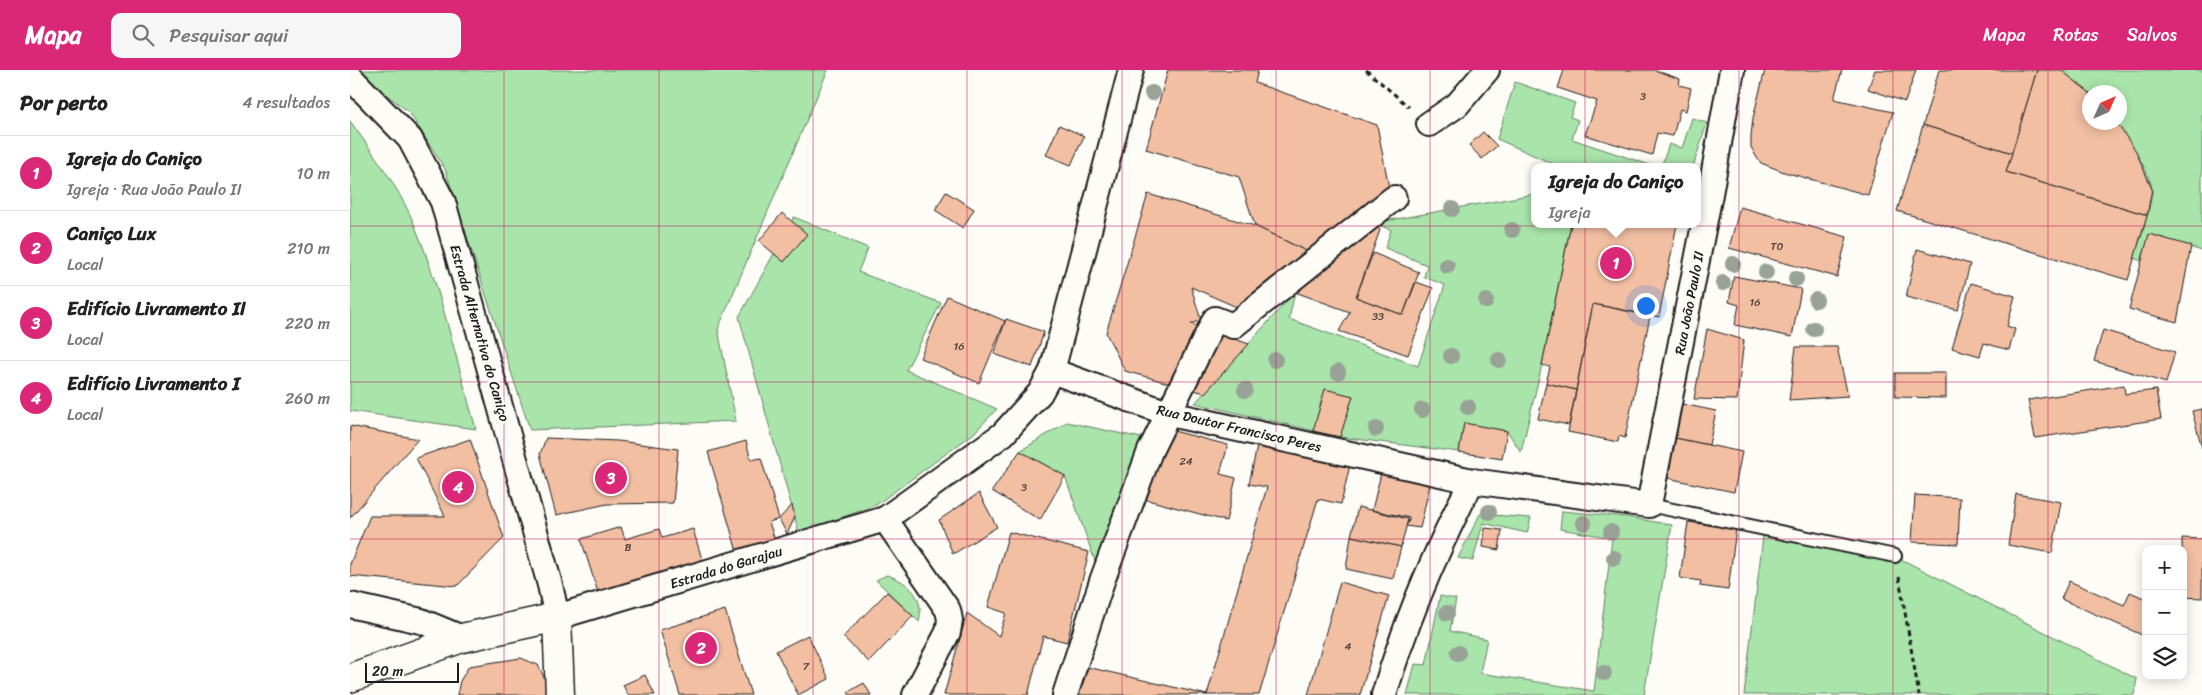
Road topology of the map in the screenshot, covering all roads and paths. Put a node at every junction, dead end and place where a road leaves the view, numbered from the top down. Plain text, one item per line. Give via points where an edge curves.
1 (1131, 70) edge
2 (1366, 70) edge
3 (1487, 70) edge
4 (1732, 70) edge
5 (350, 77) edge
6 (1429, 124) joint
7 (1394, 198) dead end
8 (1052, 371) junction
9 (1170, 414) junction
10 (1472, 481) junction
11 (1649, 506) junction
12 (885, 519) junction
13 (1895, 556) joint
14 (350, 605) edge
15 (557, 617) junction
16 (462, 638) junction
17 (350, 678) edge
18 (560, 695) edge
19 (915, 695) edge
20 (1065, 695) edge
21 (1384, 695) edge
22 (1919, 695) edge

1 - 8 street
2 - 6 path
3 - 6 street via 1457,105
4 - 11 street, Rua João Paulo II
5 - 15 street, Estrada Alternativa do Caniço via 410,139 443,202
7 - 9 street via 1233,326 1215,319
8 - 9 street, Rua Doutor Francisco Peres
8 - 12 street, Estrada do Garajau via 1040,393 1003,434
9 - 10 street, Rua Doutor Francisco Peres
9 - 20 street via 1150,451
10 - 11 street, Rua Doutor Francisco Peres
10 - 21 street via 1425,576
11 - 13 lane
12 - 15 street, Estrada do Garajau
12 - 19 street via 948,610 950,620 948,632
13 - 22 path
14 - 16 street via 421,621
15 - 16 street, Estrada do Garajau
15 - 18 street
16 - 17 street, Estrada do Garajau

